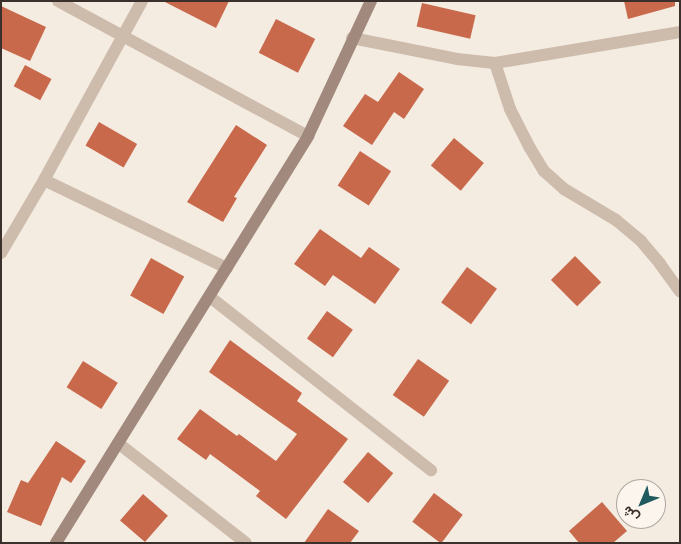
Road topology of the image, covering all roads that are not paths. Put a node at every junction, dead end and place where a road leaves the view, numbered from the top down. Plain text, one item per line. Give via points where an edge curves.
1 (58, 1) edge
2 (142, 1) edge
3 (371, 1) edge
4 (680, 32) edge
5 (123, 36) junction
6 (352, 38) junction
7 (495, 63) junction
8 (308, 136) junction
9 (44, 180) junction
10 (1, 253) edge
11 (227, 268) junction
12 (680, 292) edge
13 (210, 297) junction
14 (118, 443) junction
15 (431, 470) dead end
16 (56, 543) edge
17 (246, 543) edge

1 - 5 street
2 - 5 street
3 - 6 street
4 - 7 street
5 - 8 street
5 - 9 street
6 - 7 street via 457,59
6 - 8 street
7 - 12 street via 510,109 544,171 564,189 616,220 641,240
8 - 11 street
9 - 10 street
9 - 11 street
11 - 13 street
13 - 14 street
13 - 15 street
14 - 16 street
14 - 17 street

